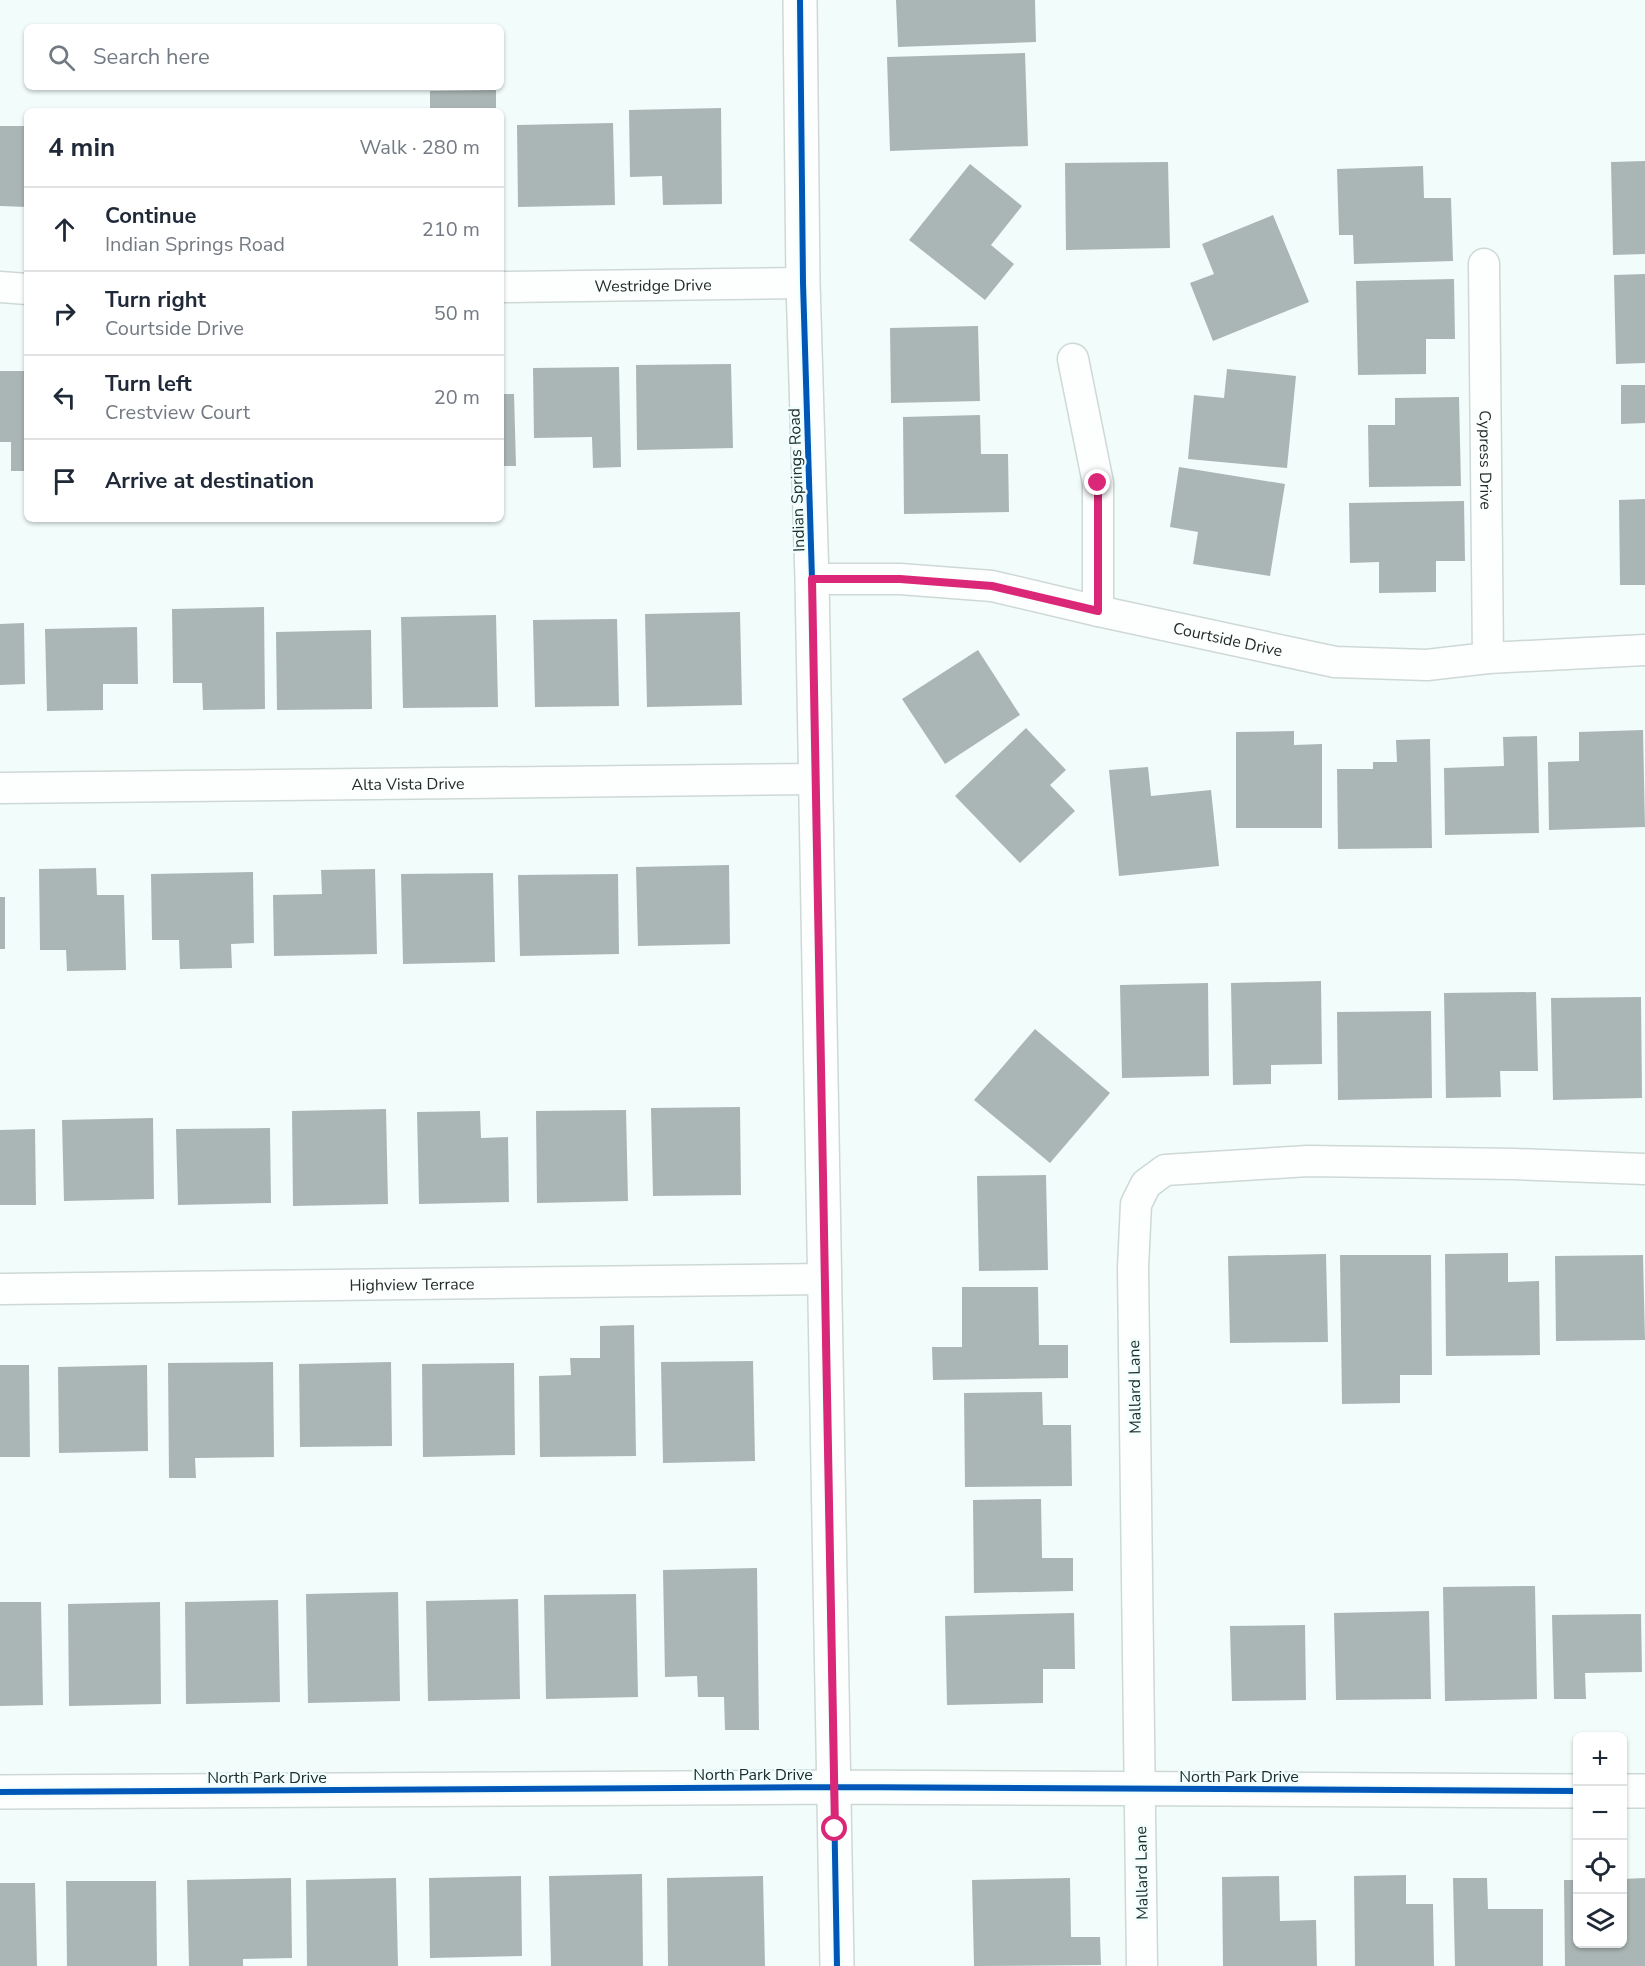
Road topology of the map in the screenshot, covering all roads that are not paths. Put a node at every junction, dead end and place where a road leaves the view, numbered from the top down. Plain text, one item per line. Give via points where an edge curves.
1 (800, 0) edge
2 (1485, 264) dead end
3 (803, 283) junction
4 (0, 287) edge
5 (504, 287) edge
6 (24, 289) edge
7 (1073, 359) dead end
8 (812, 579) junction
9 (1098, 611) junction
10 (1645, 650) edge
11 (1488, 658) junction
12 (816, 779) junction
13 (0, 788) edge
14 (1645, 1169) edge
15 (825, 1279) junction
16 (0, 1289) edge
17 (834, 1787) junction
18 (1140, 1789) junction
19 (1573, 1791) edge
20 (1627, 1791) edge
21 (1645, 1791) edge
22 (0, 1792) edge
23 (837, 1966) edge
24 (1142, 1966) edge

1 - 3 street, Indian Springs Road
2 - 11 street, Cypress Drive
3 - 5 street, Westridge Drive
3 - 8 street, Indian Springs Road
4 - 6 street
7 - 9 street via 1098,483
8 - 9 street, Courtside Drive via 900,579 992,586
8 - 12 street, Indian Springs Road
9 - 11 street, Courtside Drive via 1335,662 1427,665
10 - 11 street, Courtside Drive
12 - 13 street, Alta Vista Drive
12 - 15 street, Indian Springs Road
14 - 18 street, Mallard Lane via 1308,1161 1165,1170 1146,1184 1136,1204 1133,1268
15 - 16 street, Highview Terrace
15 - 17 street, Indian Springs Road
17 - 18 street, North Park Drive
17 - 22 street, North Park Drive
17 - 23 street, Indian Springs Road
18 - 19 street, North Park Drive
18 - 24 street, Mallard Lane
20 - 21 street

